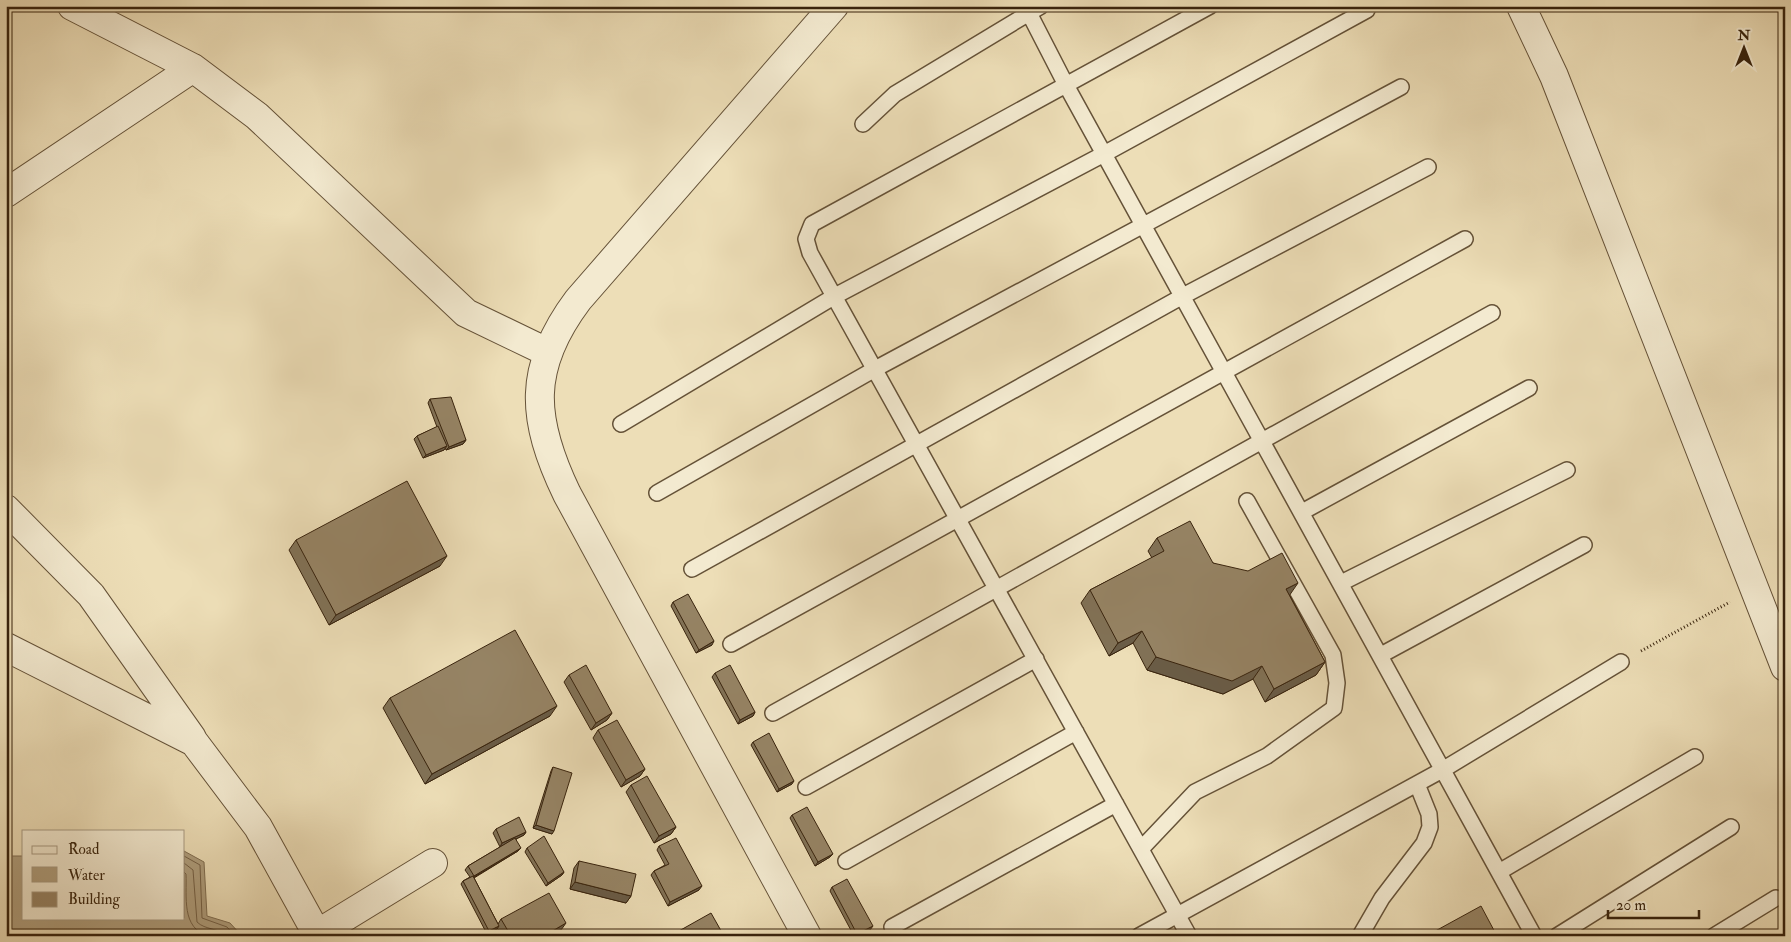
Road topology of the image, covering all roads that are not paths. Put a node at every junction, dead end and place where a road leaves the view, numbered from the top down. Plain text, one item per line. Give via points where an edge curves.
1 (72, 6) edge
2 (834, 6) edge
3 (1210, 6) edge
4 (1520, 6) edge
5 (1035, 10) edge
6 (1367, 10) dead end
7 (193, 68) junction
8 (1066, 85) junction
9 (1401, 87) dead end
10 (863, 124) dead end
11 (1104, 154) junction
12 (1428, 167) dead end
13 (6, 193) edge
14 (1144, 226) junction
15 (1464, 239) dead end
16 (835, 296) junction
17 (1183, 296) junction
18 (1492, 313) dead end
19 (547, 352) junction
20 (875, 370) junction
21 (1225, 372) junction
22 (1529, 388) dead end
23 (621, 424) dead end
24 (1262, 440) junction
25 (917, 445) junction
26 (1567, 470) dead end
27 (656, 493) dead end
28 (1247, 501) dead end
29 (6, 509) edge
30 (1302, 512) junction
31 (958, 519) junction
32 (1584, 545) dead end
33 (692, 569) dead end
34 (1341, 583) junction
35 (996, 588) junction
36 (731, 644) dead end
37 (6, 647) edge
38 (1381, 655) junction
39 (1036, 659) junction
40 (1621, 662) road end
41 (1785, 667) edge
42 (773, 713) dead end
43 (1076, 732) junction
44 (194, 742) junction
45 (1695, 757) dead end
46 (1444, 768) junction
47 (1417, 784) junction
48 (806, 787) dead end
49 (1116, 804) junction
50 (1731, 827) dead end
51 (1141, 849) junction
52 (846, 861) dead end
53 (433, 863) dead end
54 (1500, 872) junction
55 (1776, 898) dead end
56 (1177, 915) junction
57 (892, 927) dead end
58 (318, 935) edge
59 (808, 936) edge
60 (1139, 936) edge
61 (1189, 936) edge
62 (1360, 936) edge
63 (1534, 936) edge
64 (1557, 936) edge
65 (1714, 936) edge

1 - 7 street
2 - 19 street via 596,277 564,318
3 - 8 lane
4 - 41 street via 1554,76
5 - 8 lane
5 - 10 lane via 895,94
6 - 11 lane
7 - 13 street
7 - 19 street via 258,116 466,313
8 - 11 lane
8 - 16 lane via 812,224 806,239 810,252
9 - 14 lane
11 - 14 lane
11 - 16 lane
12 - 17 lane
14 - 17 lane
14 - 20 lane
15 - 21 lane
16 - 20 lane
16 - 23 lane
17 - 21 lane
17 - 25 lane
18 - 24 lane
19 - 59 street via 540,409 555,470
20 - 25 lane
20 - 27 lane
21 - 24 lane
21 - 31 lane
22 - 30 lane
24 - 30 lane
24 - 35 lane
25 - 31 lane
25 - 33 lane
26 - 34 lane
28 - 51 lane via 1333,655 1337,683 1334,708 1267,756 1196,792
29 - 44 street via 91,595
30 - 34 lane
31 - 35 lane
31 - 36 lane
32 - 38 lane
34 - 38 lane
35 - 39 lane
35 - 42 lane
37 - 44 street
38 - 46 lane
39 - 43 lane
39 - 48 lane
40 - 46 lane
43 - 49 lane
43 - 52 lane
44 - 58 street via 258,828
45 - 54 lane
46 - 47 lane
46 - 54 lane
47 - 56 lane
47 - 62 lane via 1429,814 1430,828 1424,843 1382,898
49 - 51 lane
49 - 57 lane
50 - 64 lane
51 - 56 lane
53 - 58 street
54 - 63 lane
55 - 65 lane
56 - 60 lane
56 - 61 lane

